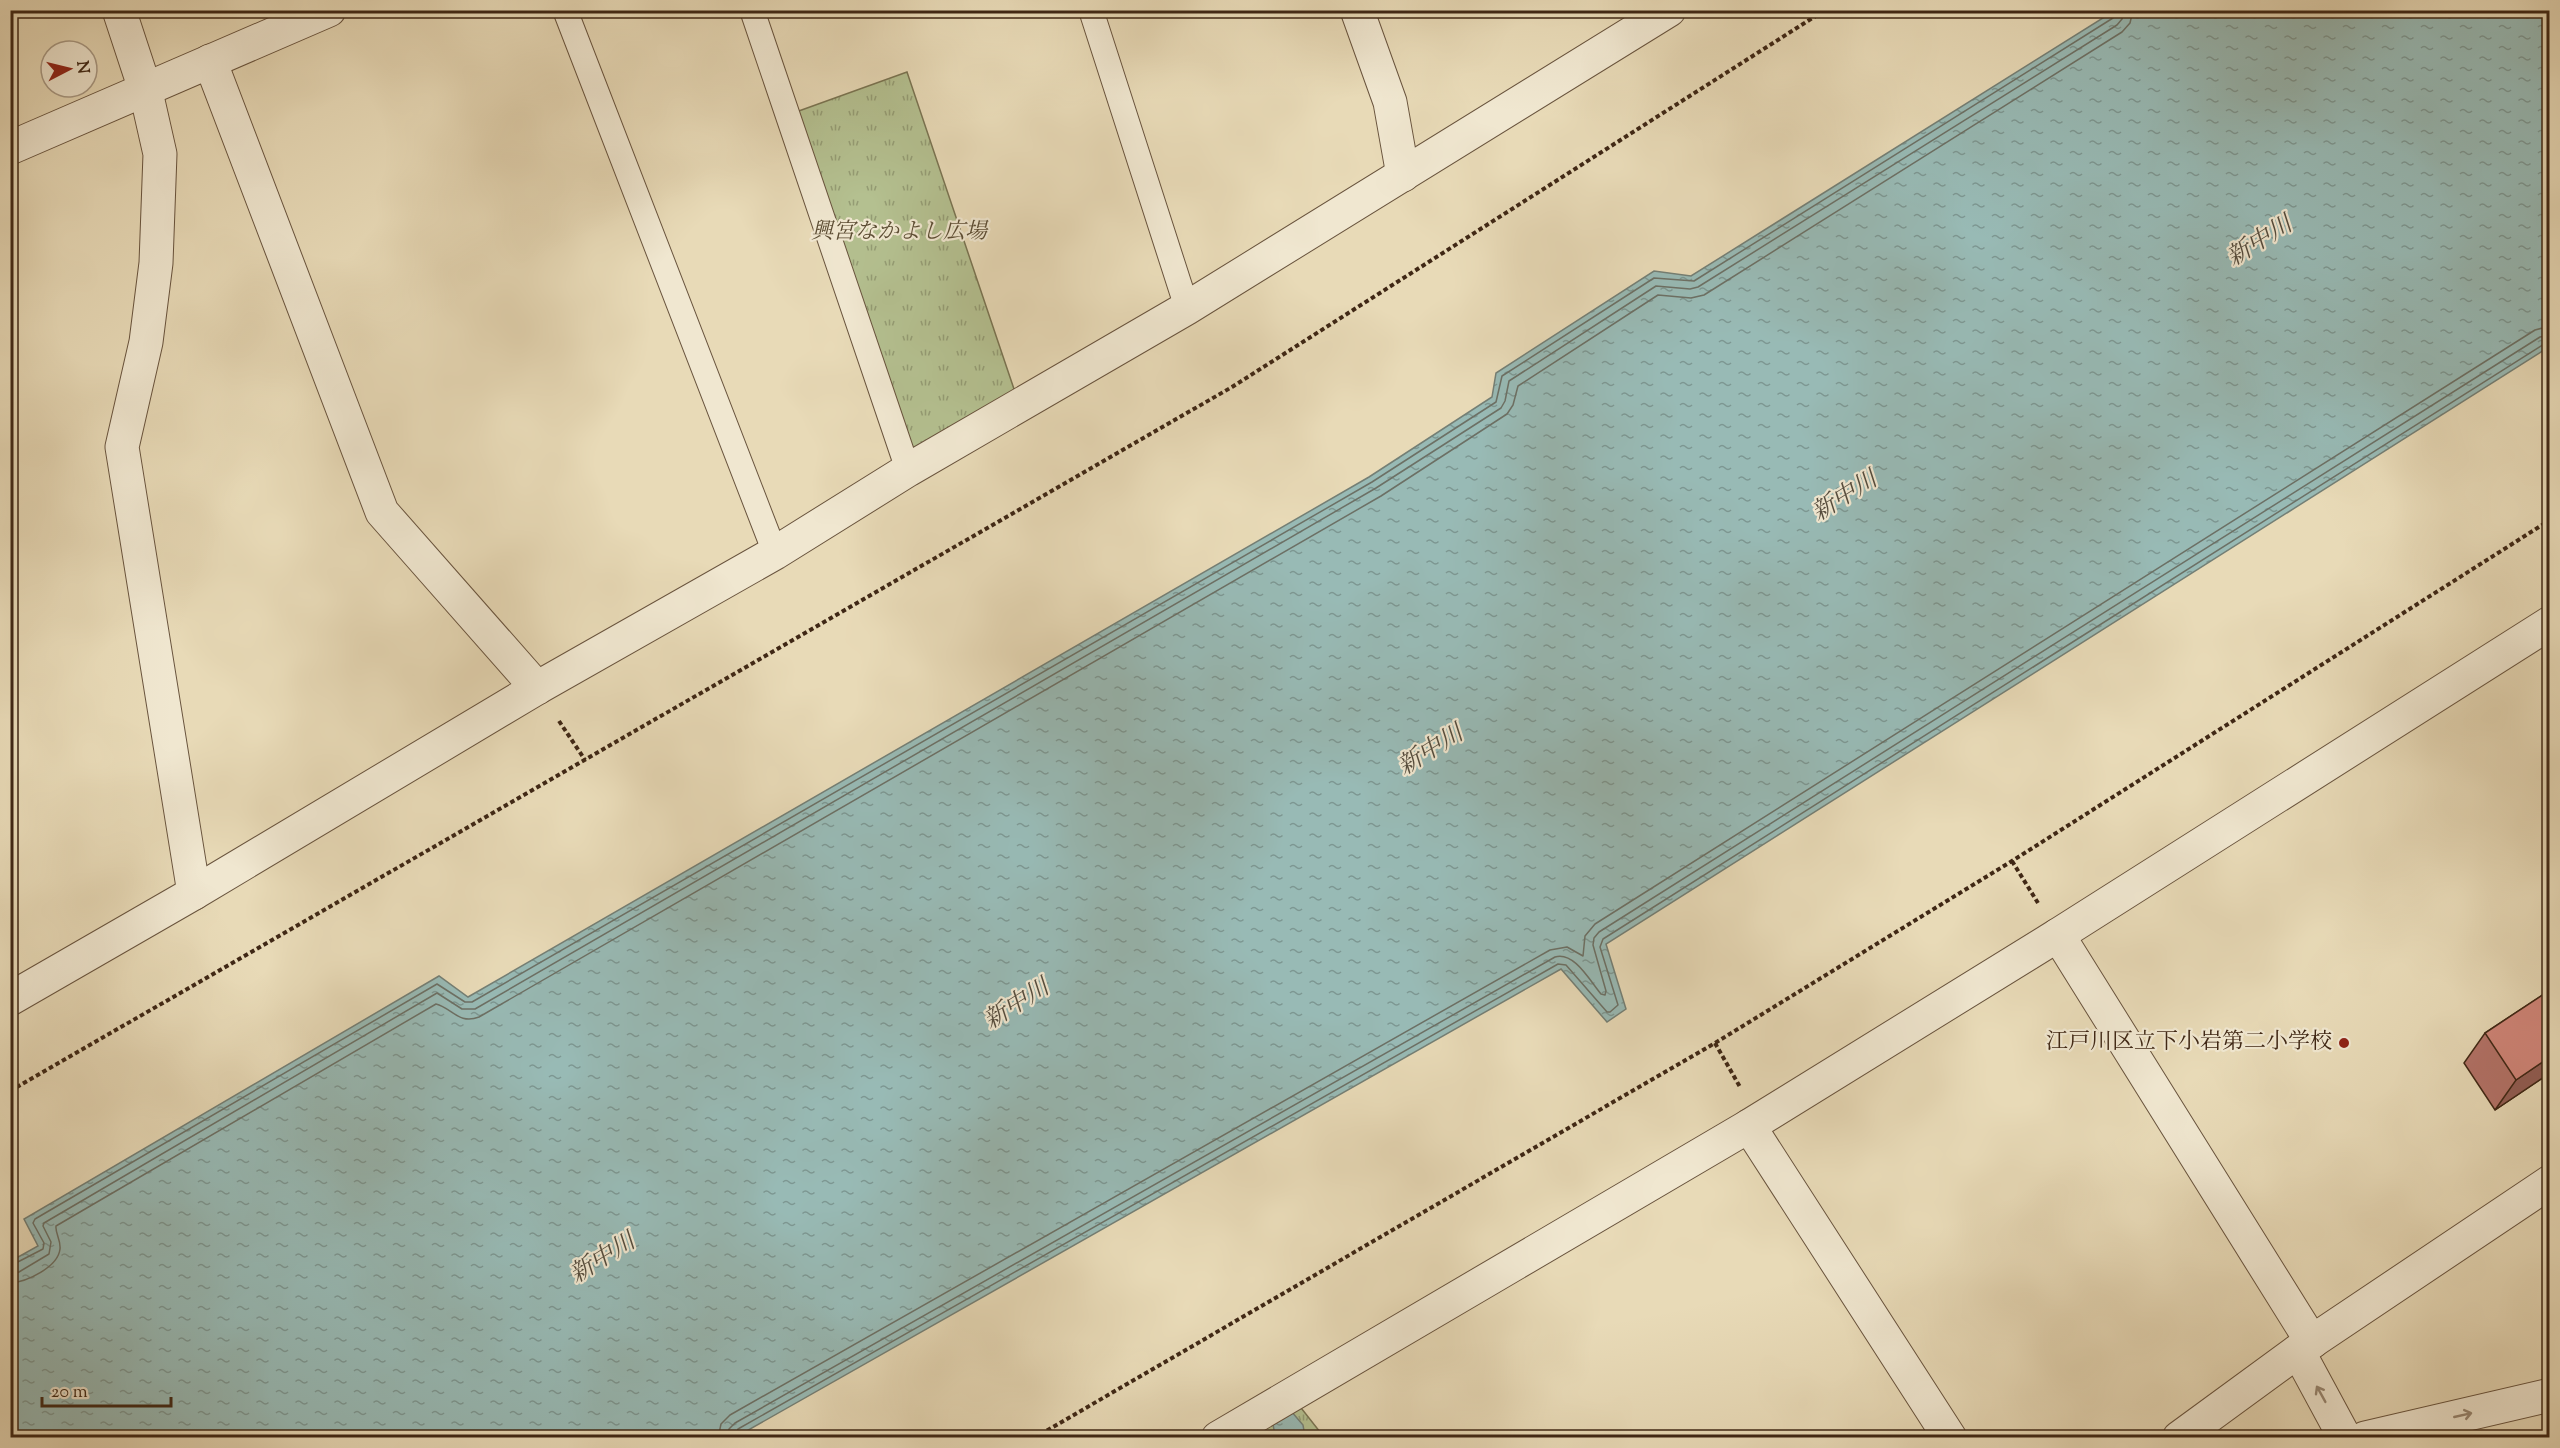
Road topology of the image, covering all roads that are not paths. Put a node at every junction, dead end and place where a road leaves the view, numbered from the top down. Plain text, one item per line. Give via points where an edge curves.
1 (119, 10) edge
2 (329, 10) edge
3 (565, 10) edge
4 (752, 10) edge
5 (1091, 10) edge
6 (1357, 10) edge
7 (1669, 10) edge
8 (210, 61) junction
9 (146, 92) junction
10 (10, 148) edge
11 (1403, 175) junction
12 (1187, 308) junction
13 (908, 470) junction
14 (775, 553) junction
15 (2550, 623) edge
16 (537, 688) junction
17 (194, 893) junction
18 (2050, 922) junction
19 (10, 999) edge
20 (1749, 1126) junction
21 (2550, 1182) edge
22 (2305, 1347) junction
23 (2550, 1395) edge
24 (1218, 1437) edge
25 (1950, 1437) edge
26 (2179, 1437) edge
27 (2345, 1437) edge
28 (2365, 1437) edge

1 - 9 street
2 - 8 street
3 - 14 lane
4 - 13 lane
5 - 12 lane
6 - 11 street via 1390,102
7 - 11 street
8 - 9 street
8 - 16 street via 382,512
9 - 10 street
9 - 17 street via 160,154 156,263 146,342 122,447
11 - 12 street
12 - 13 street
13 - 14 street
14 - 16 street
15 - 18 street
16 - 17 street
17 - 19 street
18 - 20 street
18 - 22 street
20 - 24 street
20 - 25 street
21 - 22 street
22 - 26 street
27 -> 22 street
28 -> 23 street

